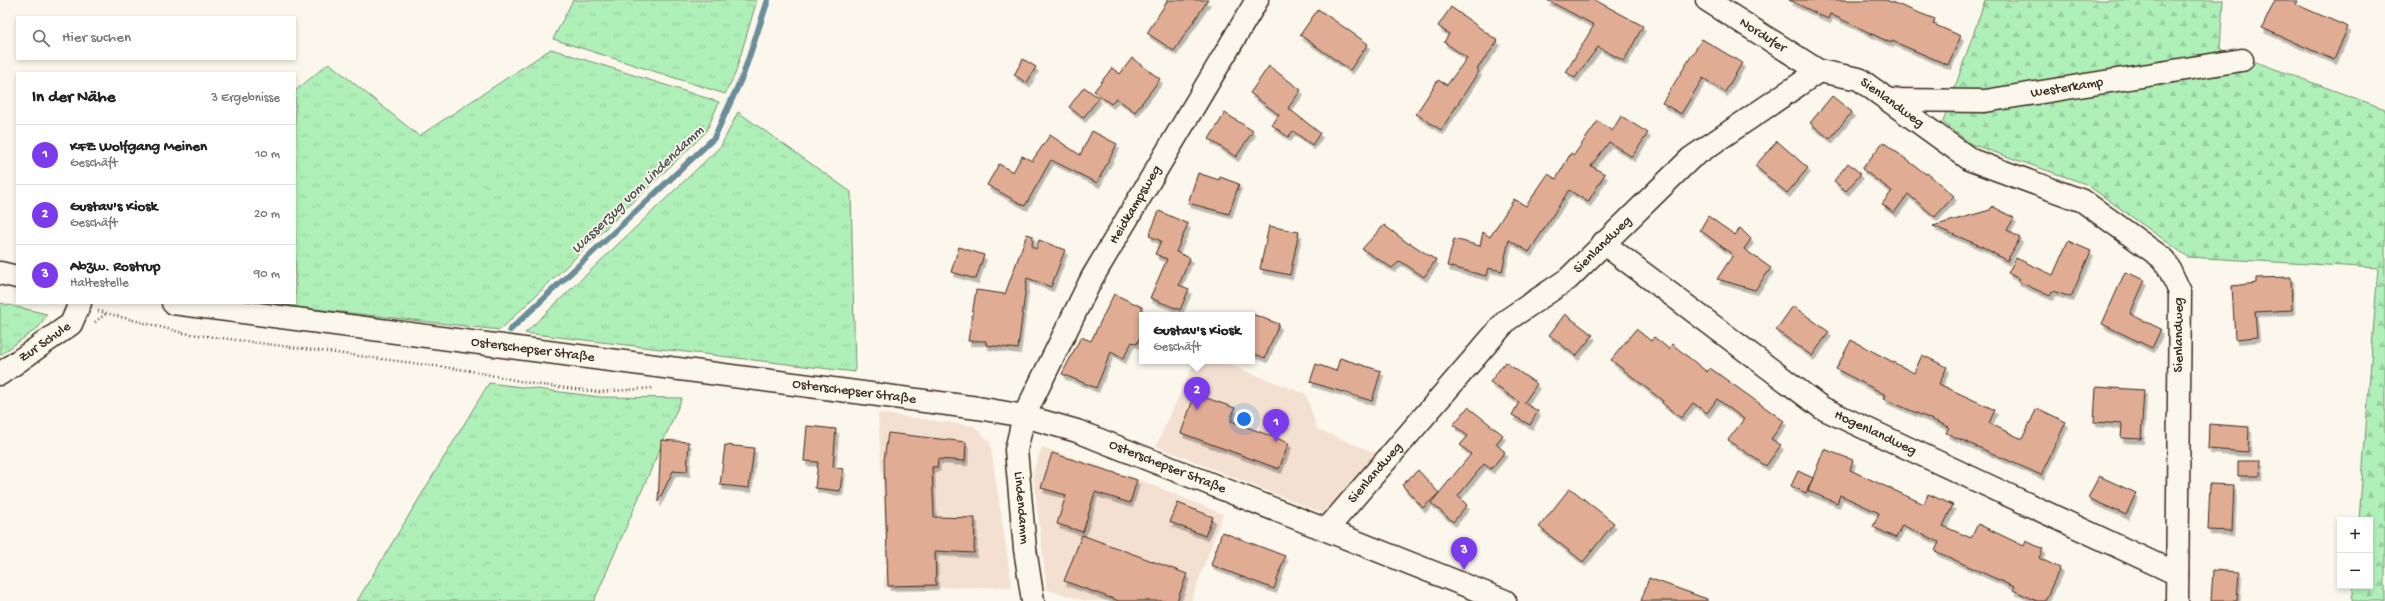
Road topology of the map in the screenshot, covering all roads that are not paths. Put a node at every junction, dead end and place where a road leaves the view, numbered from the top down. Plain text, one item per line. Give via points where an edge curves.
1 (1257, 0) edge
2 (1707, 0) edge
3 (2242, 60) dead end
4 (1819, 71) junction
5 (1890, 100) junction
6 (1603, 243) junction
7 (0, 273) edge
8 (16, 277) edge
9 (181, 304) edge
10 (79, 305) edge
11 (0, 374) edge
12 (1024, 416) junction
13 (1327, 529) junction
14 (2178, 574) junction
15 (1033, 601) edge
16 (1504, 601) edge
17 (2177, 601) edge

1 - 12 street, Heidkampsweg via 1092,278
2 - 4 street, Nordufer
3 - 5 street, Westerkamp via 1985,101
4 - 5 street, Sienlandweg via 1859,79
4 - 6 street, Sienlandweg via 1691,158
5 - 14 street, Sienlandweg via 1971,160 2083,201 2165,260 2180,292
6 - 13 street, Sienlandweg via 1568,279 1507,320
6 - 14 street, Hogenlandweg via 1822,408
7 - 8 street
9 - 12 street, Osterschepser Straße
10 - 11 street, Zur Schule via 71,324
12 - 13 street, Osterschepser Straße via 1078,431
12 - 15 street, Lindendamm via 1016,450 1025,549
13 - 16 street, Osterschepser Straße
14 - 17 street, Sienlandweg

